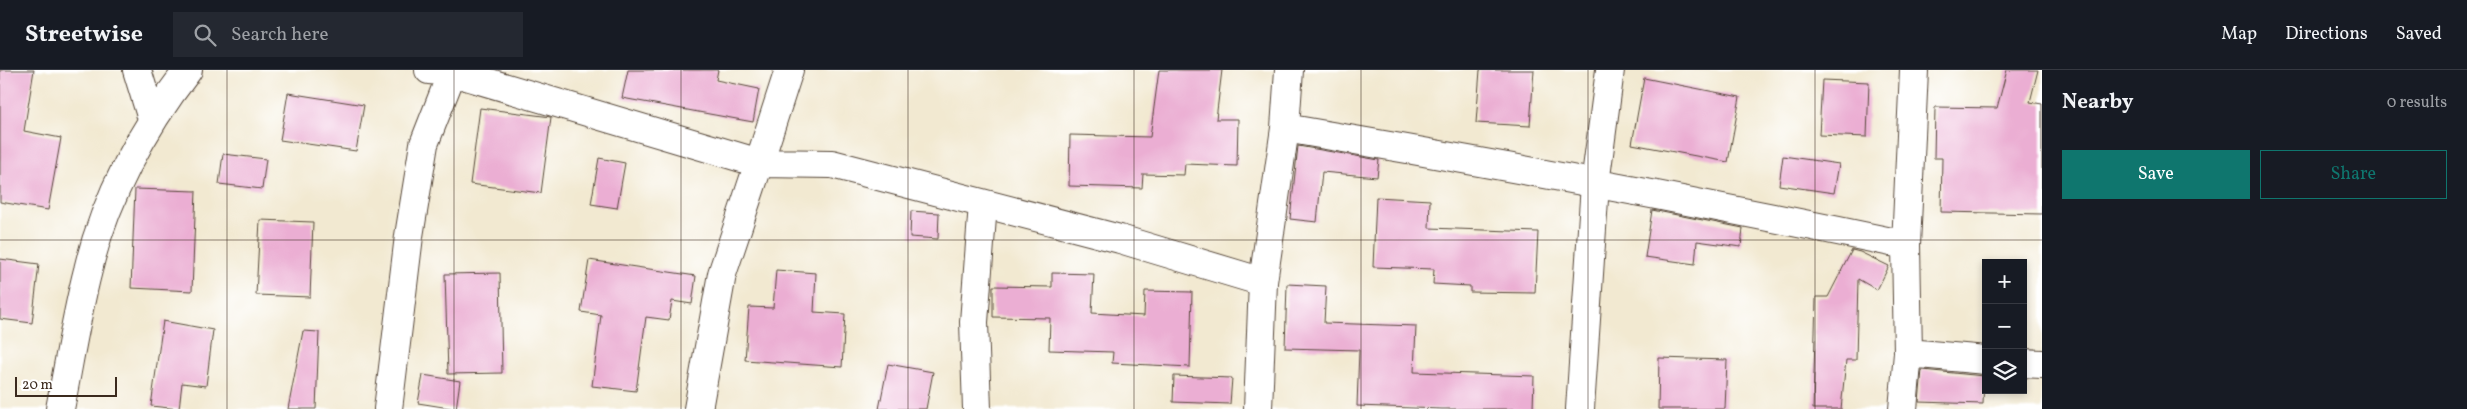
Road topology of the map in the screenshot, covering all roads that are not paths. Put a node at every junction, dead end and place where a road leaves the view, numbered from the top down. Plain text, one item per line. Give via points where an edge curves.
1 (137, 70) edge
2 (188, 70) edge
3 (789, 70) edge
4 (1289, 70) edge
5 (1610, 70) edge
6 (1914, 70) edge
7 (445, 71) edge
8 (152, 119) junction
9 (1285, 128) junction
10 (759, 163) junction
11 (1595, 184) junction
12 (983, 204) junction
13 (1906, 245) junction
14 (1263, 282) junction
15 (1908, 354) junction
16 (1982, 360) edge
17 (2027, 363) edge
18 (2042, 364) edge
19 (60, 409) edge
20 (388, 409) edge
21 (698, 409) edge
22 (977, 409) edge
23 (1258, 409) edge
24 (1580, 409) edge
25 (1903, 409) edge

1 - 8 street
2 - 8 street
3 - 10 street
4 - 9 street
5 - 11 street
6 - 13 street
7 - 10 street
7 - 20 street via 424,144
8 - 19 street via 110,202 88,269
9 - 11 street
9 - 14 street
10 - 12 street via 832,164
10 - 21 street via 722,274
11 - 13 street
11 - 24 street
12 - 14 street via 1120,239
12 - 22 street via 974,322
13 - 15 street
14 - 23 street
15 - 16 street
15 - 25 street
17 - 18 street

